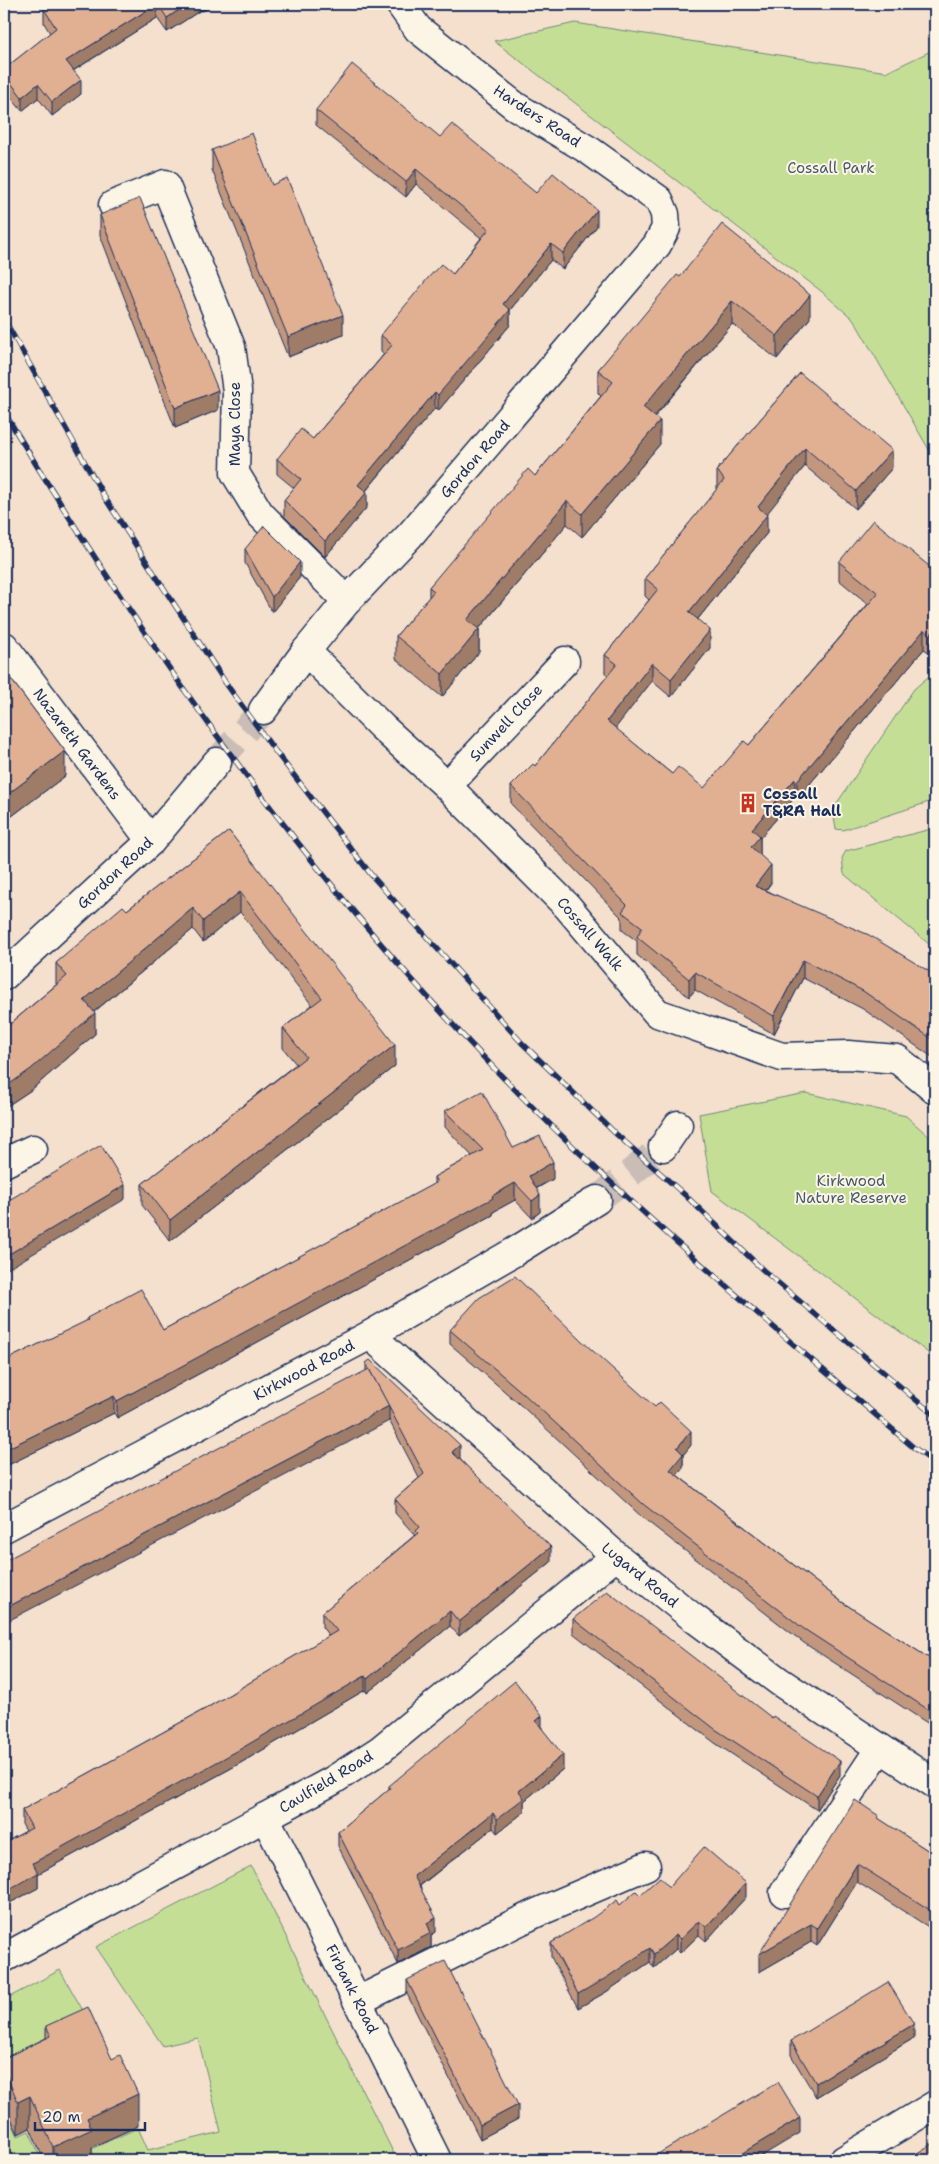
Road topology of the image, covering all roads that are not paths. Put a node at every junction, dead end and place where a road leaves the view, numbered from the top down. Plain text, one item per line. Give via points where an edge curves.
1 (400, 4) edge
2 (659, 200) joint
3 (113, 205) dead end
4 (346, 601) junction
5 (4, 646) edge
6 (306, 651) junction
7 (565, 660) dead end
8 (263, 710) tunnel mouth
9 (217, 762) tunnel mouth
10 (447, 786) junction
11 (151, 841) junction
12 (4, 976) edge
13 (935, 1090) edge
14 (33, 1149) dead end
15 (4, 1163) edge
16 (596, 1200) tunnel mouth
17 (370, 1335) junction
18 (4, 1528) edge
19 (616, 1556) junction
20 (880, 1748) junction
21 (935, 1784) edge
22 (266, 1817) junction
23 (646, 1866) dead end
24 (784, 1893) dead end
25 (4, 1958) edge
26 (358, 2001) junction
27 (935, 2104) edge
28 (437, 2160) edge
29 (844, 2160) edge

1 - 2 street, Harders Road via 418,28 516,106 590,151
2 - 4 street, Gordon Road via 666,228 657,245 410,535
3 - 4 street, Maya Close via 165,184 231,347 237,391 235,473 260,514
4 - 6 street, Gordon Road
5 - 11 street, Nazareth Gardens
6 - 8 street, Gordon Road
6 - 10 street, Cossall Walk
7 - 10 street, Sunwell Close
9 - 11 street, Gordon Road
10 - 13 street, Cossall Walk via 567,906 657,1013 782,1057 848,1055 898,1059
11 - 12 street, Gordon Road
14 - 15 street
16 - 17 street, Kirkwood Road via 514,1252
17 - 18 street, Kirkwood Road
17 - 19 street, Lugard Road
19 - 20 street, Lugard Road via 780,1682
19 - 22 street, Caulfield Road via 380,1750
20 - 21 street, Lugard Road
20 - 24 street
22 - 25 street, Caulfield Road
22 - 26 street, Firbank Road
23 - 26 street via 534,1914
26 - 28 street, Firbank Road
27 - 29 street

